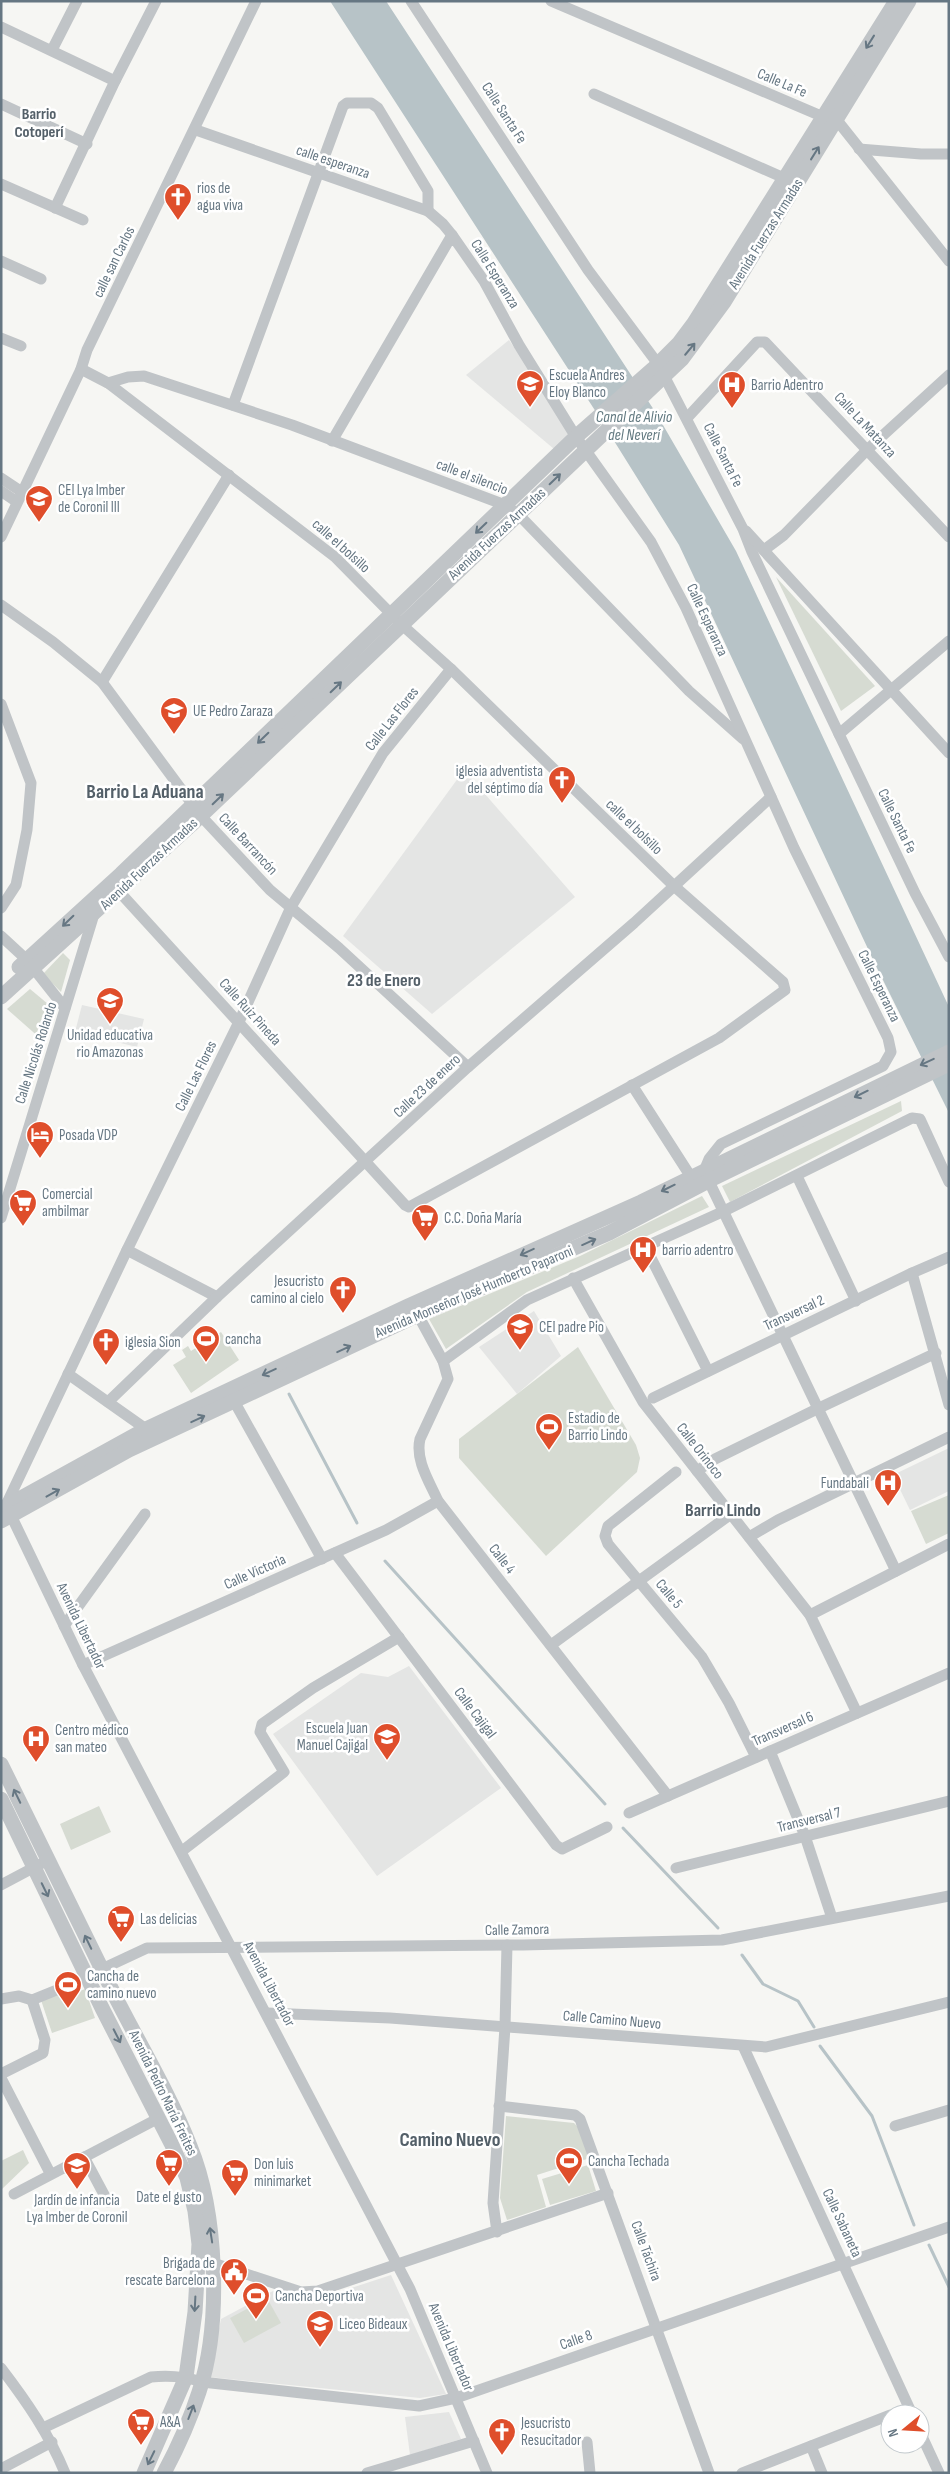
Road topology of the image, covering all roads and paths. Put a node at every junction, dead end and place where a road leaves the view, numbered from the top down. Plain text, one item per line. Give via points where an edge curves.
1 (77, 1) edge
2 (156, 1) edge
3 (256, 1) edge
4 (411, 1) edge
5 (551, 1) edge
6 (896, 1) edge
7 (909, 1) edge
8 (1, 27) edge
9 (52, 50) junction
10 (115, 81) junction
11 (594, 94) dead end
12 (1, 104) edge
13 (829, 120) junction
14 (196, 130) junction
15 (87, 144) junction
16 (859, 149) junction
17 (949, 154) edge
18 (317, 172) junction
19 (784, 178) junction
20 (1, 184) edge
21 (55, 208) junction
22 (428, 212) junction
23 (83, 220) dead end
24 (452, 235) junction
25 (1, 261) edge
26 (949, 261) edge
27 (40, 279) dead end
28 (1, 338) edge
29 (21, 346) dead end
30 (81, 369) junction
31 (658, 373) junction
32 (949, 375) edge
33 (108, 383) junction
34 (233, 405) junction
35 (687, 418) junction
36 (332, 441) junction
37 (582, 442) junction
38 (868, 449) junction
39 (230, 475) junction
40 (1, 478) edge
41 (1, 490) edge
42 (20, 497) junction
43 (505, 505) junction
44 (518, 514) junction
45 (743, 529) junction
46 (1, 537) edge
47 (949, 537) edge
48 (764, 550) junction
49 (1, 605) edge
50 (396, 620) junction
51 (949, 641) edge
52 (451, 670) junction
53 (102, 682) junction
54 (892, 690) junction
55 (1, 704) edge
56 (839, 734) junction
57 (746, 742) junction
58 (949, 753) edge
59 (771, 797) junction
60 (198, 810) junction
61 (674, 886) junction
62 (115, 888) junction
63 (95, 897) junction
64 (1, 908) edge
65 (291, 908) junction
66 (95, 914) junction
67 (1, 936) edge
68 (949, 957) edge
69 (30, 964) junction
70 (1, 984) edge
71 (1, 997) edge
72 (66, 1008) junction
73 (239, 1022) junction
74 (949, 1052) edge
75 (949, 1064) edge
76 (468, 1068) junction
77 (908, 1077) junction
78 (632, 1085) junction
79 (365, 1164) junction
80 (1, 1172) edge
81 (13, 1176) junction
82 (797, 1176) junction
83 (701, 1177) junction
84 (949, 1182) edge
85 (722, 1212) junction
86 (1, 1218) edge
87 (645, 1246) junction
88 (127, 1250) junction
89 (949, 1257) edge
90 (912, 1272) junction
91 (573, 1278) junction
92 (218, 1297) junction
93 (856, 1301) junction
94 (418, 1315) junction
95 (782, 1335) junction
96 (936, 1353) junction
97 (443, 1361) junction
98 (708, 1371) junction
99 (68, 1374) junction
100 (653, 1398) dead end
101 (108, 1402) junction
102 (234, 1402) junction
103 (949, 1405) edge
104 (817, 1409) junction
105 (146, 1429) junction
106 (949, 1437) edge
107 (697, 1471) junction
108 (676, 1472) dead end
109 (853, 1484) junction
110 (438, 1501) junction
111 (5, 1513) edge
112 (145, 1514) dead end
113 (732, 1514) junction
114 (749, 1537) junction
115 (949, 1544) edge
116 (335, 1553) junction
117 (322, 1558) junction
118 (896, 1572) junction
119 (640, 1582) junction
120 (810, 1614) junction
121 (64, 1626) junction
122 (399, 1637) junction
123 (551, 1645) junction
124 (83, 1665) junction
125 (949, 1673) edge
126 (857, 1713) junction
127 (770, 1751) junction
128 (756, 1757) junction
129 (1, 1764) edge
130 (668, 1796) junction
131 (1, 1799) edge
132 (949, 1800) edge
133 (629, 1813) dead end
134 (607, 1826) dead end
135 (805, 1836) junction
136 (182, 1852) junction
137 (48, 1860) junction
138 (34, 1867) junction
139 (676, 1868) dead end
140 (1, 1886) edge
141 (949, 1896) edge
142 (832, 1918) junction
143 (507, 1945) junction
144 (232, 1946) junction
145 (101, 1969) junction
146 (87, 1976) junction
147 (69, 1985) dead end
148 (1, 1999) edge
149 (32, 2000) junction
150 (949, 2002) edge
151 (267, 2013) junction
152 (504, 2027) junction
153 (743, 2046) junction
154 (1, 2074) edge
155 (3, 2086) edge
156 (499, 2106) junction
157 (949, 2110) edge
158 (159, 2118) junction
159 (895, 2126) dead end
160 (84, 2157) junction
161 (50, 2173) junction
162 (608, 2192) junction
163 (14, 2194) dead end
164 (108, 2202) dead end
165 (949, 2227) edge
166 (497, 2232) junction
167 (212, 2263) junction
168 (843, 2263) junction
169 (398, 2264) junction
170 (658, 2328) junction
171 (1, 2368) edge
172 (186, 2376) junction
173 (202, 2382) junction
174 (456, 2398) junction
175 (907, 2404) edge
176 (880, 2418) edge
177 (44, 2428) junction
178 (474, 2441) junction
179 (52, 2442) junction
180 (587, 2442) dead end
181 (811, 2446) junction
182 (930, 2454) edge
183 (1, 2469) edge
184 (65, 2473) edge
185 (144, 2473) edge
186 (164, 2473) edge
187 (367, 2473) edge
188 (487, 2473) edge
189 (590, 2473) edge
190 (709, 2473) edge
191 (742, 2473) edge
192 (822, 2473) edge
193 (939, 2473) edge

1 - 9 street
2 - 10 street
3 - 14 street, calle san Carlos
4 - 31 street, Calle Santa Fe
5 - 13 street, Calle La Fe
6 -> 13 street, Avenida Fuerzas Armadas
7 - 13 street, Avenida Fuerzas Armadas
8 - 9 street
9 - 10 street
10 - 15 street
11 - 19 street
12 - 15 street
13 - 16 street, Calle La Fe via 840,124
13 - 19 street, Avenida Fuerzas Armadas
31 -> 13 street, Avenida Fuerzas Armadas via 699,339 724,302
14 - 18 street, calle esperanza
14 - 30 street, calle san Carlos via 87,350
15 - 21 street
16 - 17 street
16 - 26 street, Calle La Fe
18 - 22 street, calle esperanza
18 - 22 street via 343,106 353,102 371,103 378,108 428,191
18 - 34 street
19 - 31 street, Avenida Fuerzas Armadas via 694,323
20 - 21 street
21 - 23 street
22 - 24 street, calle esperanza
24 - 36 street, Calle Esperanza
24 - 37 street, Calle Esperanza via 484,281 519,345
25 - 27 street
28 - 29 street
30 - 33 street, calle el bolsillo
30 - 42 street, calle san Carlos
31 - 35 street, Calle Santa Fe
31 - 37 street, Avenida Fuerzas Armadas
32 - 38 street
33 - 34 street, calle el silencio via 144,376
33 - 39 street, calle el bolsillo
34 - 36 street, calle el silencio
35 - 38 street, Calle La Matanza via 757,342 765,342
35 - 45 street, Calle Santa Fe
36 - 43 street, calle el silencio
37 - 43 street, Avenida Fuerzas Armadas
44 -> 37 street, Avenida Fuerzas Armadas
37 - 57 street, Calle Esperanza via 651,542 686,608
38 - 47 street, Calle La Matanza
38 - 48 street via 784,535
39 - 50 street, calle el bolsillo via 335,557
39 - 53 street
40 - 42 street
41 - 42 street
42 - 46 street, calle san Carlos
43 - 44 street, calle el silencio
43 -> 50 street, Avenida Fuerzas Armadas
44 - 50 street, Avenida Fuerzas Armadas
44 - 57 street, calle el silencio via 689,691
45 - 48 street
45 - 56 street, Calle Santa Fe
48 - 54 street
49 - 53 street, Calle Barrancón
50 - 52 street, calle el bolsillo
50 - 60 street, Avenida Fuerzas Armadas
51 - 54 street
52 - 61 street, calle el bolsillo
52 - 65 street, Calle Las Flores via 383,753
53 - 60 street, Calle Barrancón
54 - 56 street
54 - 58 street
55 - 64 street via 30,783 27,830 16,885
56 - 68 street, Calle Santa Fe
57 - 59 street, Calle Esperanza
59 - 61 street, Calle 23 de enero
59 - 83 street, Calle Esperanza via 888,1038 891,1052 883,1066 721,1144
60 - 62 street, Avenida Fuerzas Armadas
60 - 65 street, Calle Barrancón via 270,890
61 - 76 street, Calle 23 de enero
61 - 78 street, calle el bolsillo via 783,982 784,990 719,1038
62 - 63 street, Avenida Fuerzas Armadas
62 - 66 street, Avenida Fuerzas Armadas
62 - 73 street, Calle Ruiz Pineda
63 - 66 street, Calle Nicolás Rolando
63 -> 69 street, Avenida Fuerzas Armadas
65 - 73 street, Calle Las Flores
65 - 76 street, Calle Barrancón via 339,948
66 - 69 street, Avenida Fuerzas Armadas
66 - 72 street, Calle Nicolás Rolando
67 - 69 street
69 - 70 street, Avenida Fuerzas Armadas
69 - 71 street, Avenida Fuerzas Armadas
69 - 72 street
72 - 81 street, Calle Nicolás Rolando
73 - 79 street, Calle Ruiz Pineda
73 - 88 street, Calle Las Flores
74 -> 77 street, Avenida Monseñor José Humberto Paparoni
75 - 77 street, Avenida Monseñor José Humberto Paparoni
76 - 79 street, Calle 23 de enero
77 - 83 street, Avenida Monseñor José Humberto Paparoni
78 - 79 street, calle el bolsillo via 409,1207
78 - 83 street
79 - 92 street, Calle 23 de enero
80 - 81 street
81 - 86 street, Calle Nicolás Rolando
82 - 84 street via 916,1117 920,1119
82 - 85 street
82 - 93 street
83 - 85 street
94 -> 83 street, Avenida Monseñor José Humberto Paparoni via 589,1242
83 -> 105 street, Avenida Monseñor José Humberto Paparoni
85 - 87 street
85 - 95 street
87 - 91 street
87 - 98 street
88 - 92 street
88 - 99 street, Calle Las Flores
89 - 90 street, Transversal 2
90 - 93 street, Transversal 2
90 - 96 street
91 - 97 street via 527,1300
91 - 107 street, Calle Orinoco via 643,1402
92 - 101 street, Calle 23 de enero
93 - 95 street, Transversal 2
94 - 97 street, Calle 4
102 -> 94 street, Avenida Monseñor José Humberto Paparoni
95 - 98 street, Transversal 2
95 - 104 street
96 - 103 street
96 - 104 street
97 - 110 street, Calle 4 via 448,1379 418,1448 419,1458
98 - 100 street, Transversal 2
99 - 101 street
99 - 111 street, Calle Las Flores
101 - 105 street
111 -> 102 street, Avenida Monseñor José Humberto Paparoni via 129,1450
102 - 117 street
104 - 107 street
104 - 109 street
105 - 111 street, Avenida Monseñor José Humberto Paparoni
106 - 109 street
107 - 113 street, Calle Orinoco
108 - 119 street, Calle 5 via 608,1526 605,1536 608,1544
109 - 114 street
109 - 118 street
110 - 116 street, Calle Victoria
110 - 123 street, Calle 4
111 - 121 street, Avenida Libertador
112 - 121 street
113 - 114 street, Calle Orinoco
113 - 119 street
114 - 120 street, Calle Orinoco
115 - 118 street
116 - 117 street, Calle Victoria
116 - 122 street, Calle Cajigal
117 - 124 street, Calle Victoria
118 - 120 street
119 - 123 street
119 - 128 street, Calle 5 via 702,1658
120 - 126 street, Calle Orinoco
121 - 124 street, Avenida Libertador
122 - 134 street, Calle Cajigal via 556,1845 562,1849
122 - 136 street via 313,1688 262,1724 260,1732 284,1772
123 - 130 street, Calle 4
124 - 136 street, Avenida Libertador
125 - 126 street, Transversal 6
126 - 127 street, Transversal 6
127 - 128 street, Transversal 6
127 - 135 street
128 - 130 street, Transversal 6
137 -> 129 street, Avenida Pedro María Freites
130 - 133 street, Transversal 6
131 - 138 street, Avenida Pedro María Freites
132 - 135 street, Transversal 7
135 - 139 street, Transversal 7
135 - 142 street
136 - 144 street, Avenida Libertador
137 - 138 street
145 -> 137 street, Avenida Pedro María Freites
138 - 140 street
138 -> 146 street, Avenida Pedro María Freites
141 - 142 street, Calle Zamora
142 - 143 street, Calle Zamora via 722,1940
143 - 144 street, Calle Zamora
143 - 152 street
144 - 145 street, Calle Zamora via 147,1948
144 - 151 street, Avenida Libertador
145 - 146 street, Calle Zamora
167 -> 145 street, Avenida Pedro María Freites via 213,2245 202,2179 190,2146
146 -> 158 street, Avenida Pedro María Freites
147 - 149 street
148 - 149 street via 19,1996
149 - 154 street via 45,2040 42,2053
150 - 153 street, Calle Camino Nuevo via 766,2047
151 - 152 street, Calle Camino Nuevo
151 - 169 street, Avenida Libertador
152 - 153 street, Calle Camino Nuevo
152 - 156 street
153 - 168 street, Calle Sabaneta
155 - 161 street
156 - 162 street, Calle Táchira via 575,2115 580,2119
156 - 166 street via 493,2203
157 - 159 street
158 - 160 street
158 -> 172 street, Avenida Pedro María Freites via 187,2178 199,2244 195,2312
160 - 161 street
160 - 164 street
161 - 163 street
162 - 166 street
162 - 170 street, Calle Táchira
165 - 168 street, Calle 8
166 - 169 street
167 - 169 street via 301,2292 318,2291
167 - 173 street, Avenida Pedro María Freites via 212,2319
168 - 170 street, Calle 8
168 - 175 street, Calle Sabaneta
169 - 174 street, Avenida Libertador
170 - 174 street, Calle 8
170 - 190 street, Calle Táchira
171 - 177 street
172 - 173 street, Calle 8
172 - 177 street via 151,2377
172 -> 185 street, Avenida Pedro María Freites
173 - 174 street, Calle 8 via 419,2406
186 -> 173 street, Avenida Pedro María Freites via 178,2447
174 - 178 street, Avenida Libertador
176 - 181 street
177 - 179 street
178 - 187 street
178 - 188 street, Avenida Libertador
179 - 183 street
179 - 184 street
180 - 189 street
181 - 191 street
181 - 192 street
182 - 193 street

